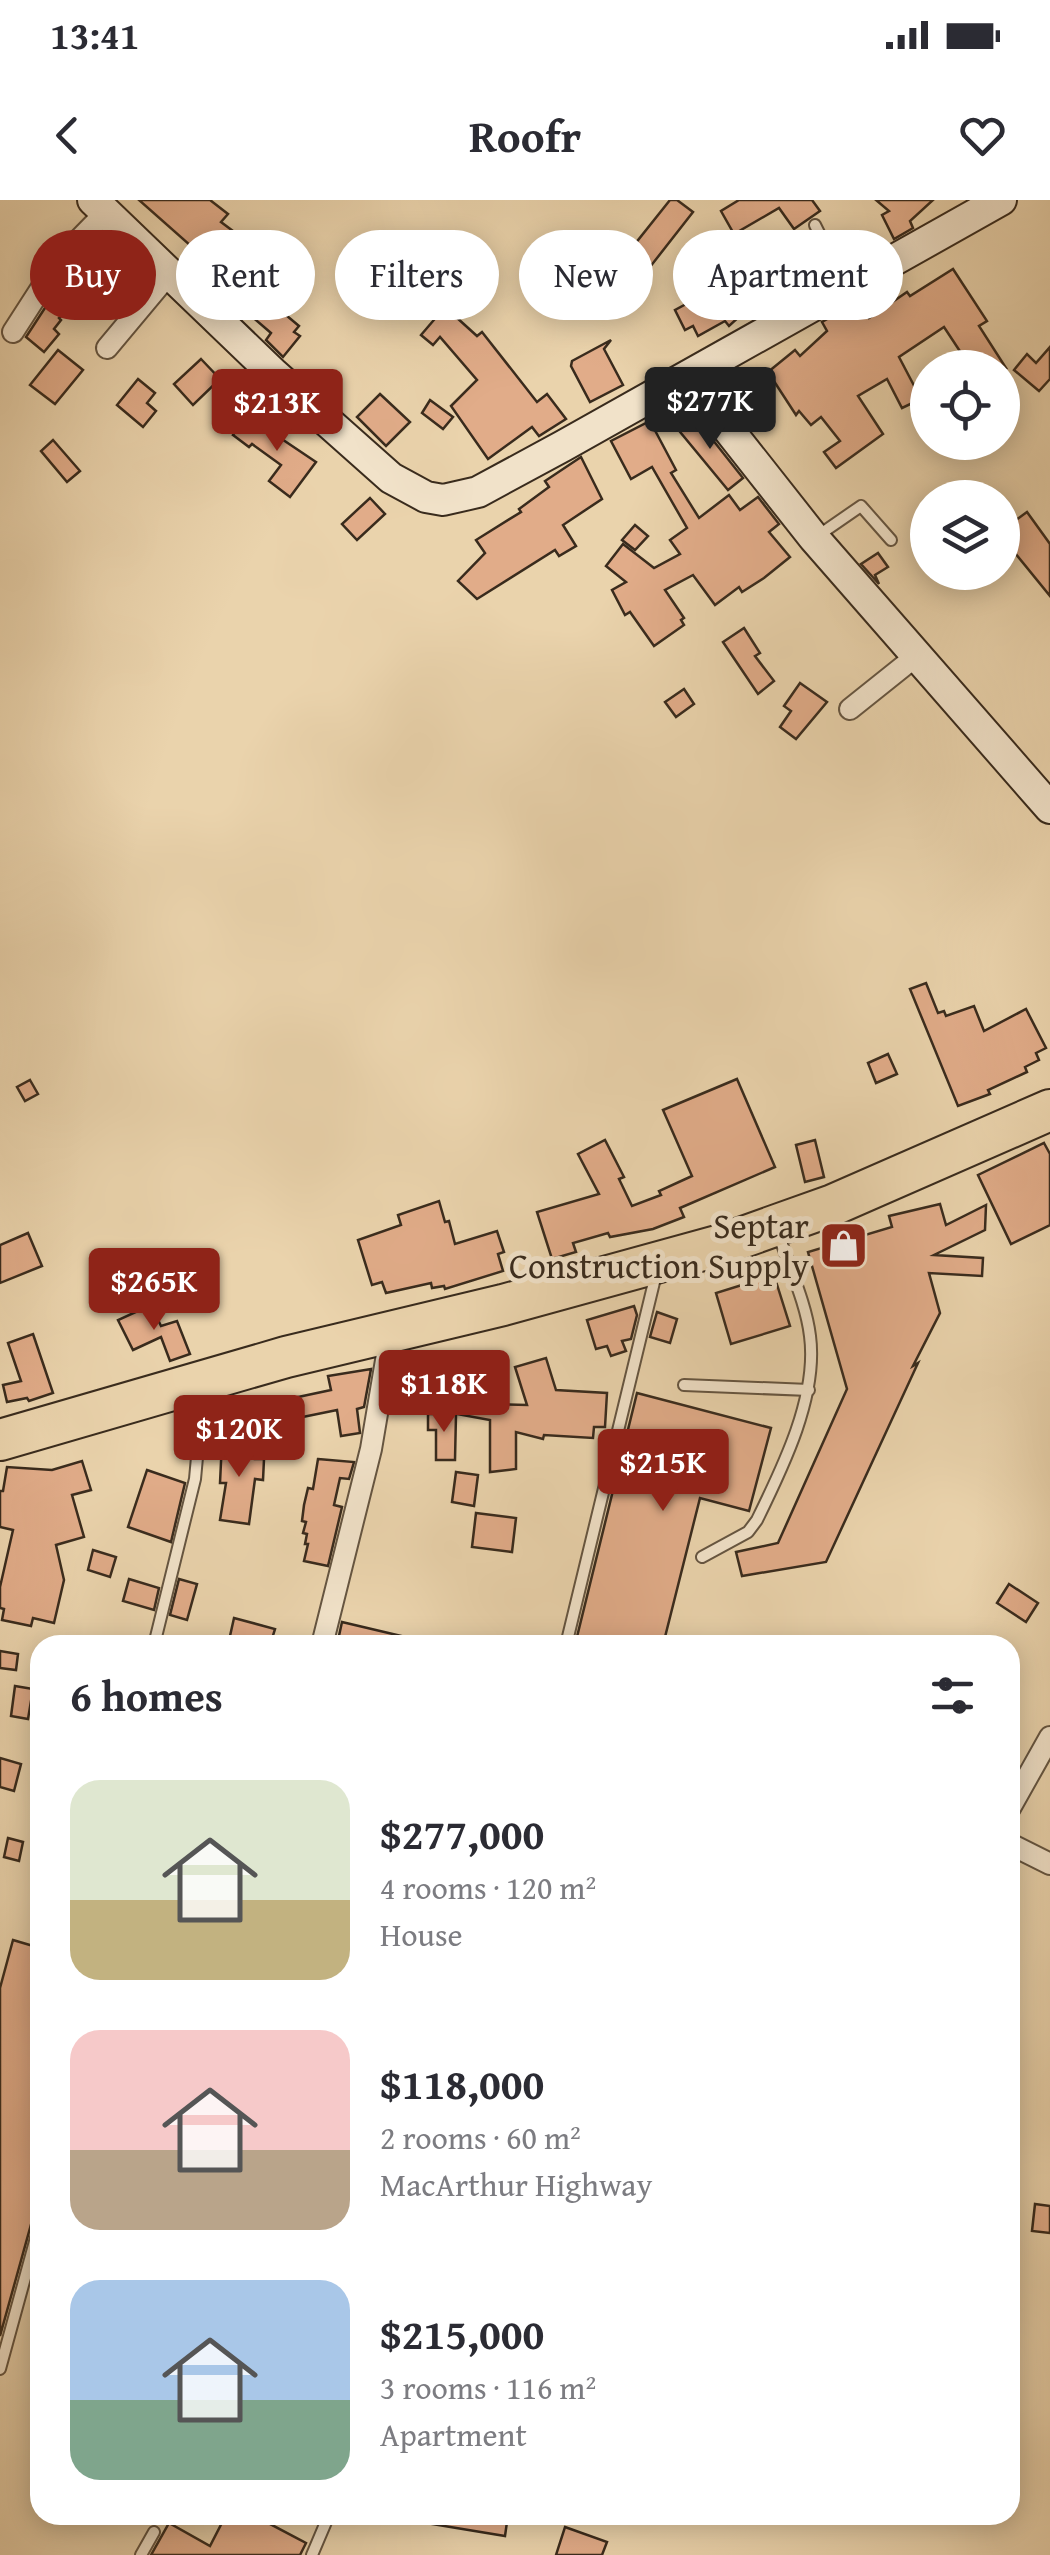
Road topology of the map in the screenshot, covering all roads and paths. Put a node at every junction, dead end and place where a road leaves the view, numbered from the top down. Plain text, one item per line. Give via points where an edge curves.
1 (1001, 200) edge
2 (99, 206) edge
3 (816, 225) dead end
4 (818, 230) edge
5 (903, 256) edge
6 (168, 275) junction
7 (789, 320) edge
8 (13, 332) dead end
9 (107, 348) dead end
10 (687, 377) junction
11 (814, 538) junction
12 (891, 540) dead end
13 (914, 657) junction
14 (850, 709) dead end
15 (1050, 808) edge
16 (1050, 1110) edge
17 (776, 1227) junction
18 (658, 1264) junction
19 (391, 1332) junction
20 (204, 1382) junction
21 (684, 1385) dead end
22 (808, 1390) junction
23 (0, 1440) edge
24 (702, 1557) dead end
25 (156, 1635) edge
26 (324, 1635) edge
27 (568, 1635) edge
28 (1050, 1737) edge
29 (1020, 1790) edge
30 (1020, 1849) edge
31 (1050, 1864) edge
32 (30, 2260) edge
33 (0, 2369) edge
34 (324, 2525) edge
35 (154, 2532) dead end
36 (142, 2555) edge
37 (312, 2555) edge

1 - 5 street
2 - 6 street
2 - 8 street
3 - 4 lane
6 - 9 street
6 - 10 street via 390,478 426,497 478,492
7 - 10 street
10 - 11 street
11 - 12 lane via 861,506
11 - 13 street
13 - 14 street
13 - 15 street
16 - 17 highway
17 - 18 highway
17 - 22 lane via 810,1332
18 - 19 highway
18 - 27 lane
19 - 20 highway
19 - 26 street via 371,1449
20 - 23 highway
20 - 25 lane via 195,1479
21 - 22 lane
22 - 24 lane via 757,1520
28 - 29 street
30 - 31 street
32 - 33 lane
34 - 37 lane
35 - 36 lane

